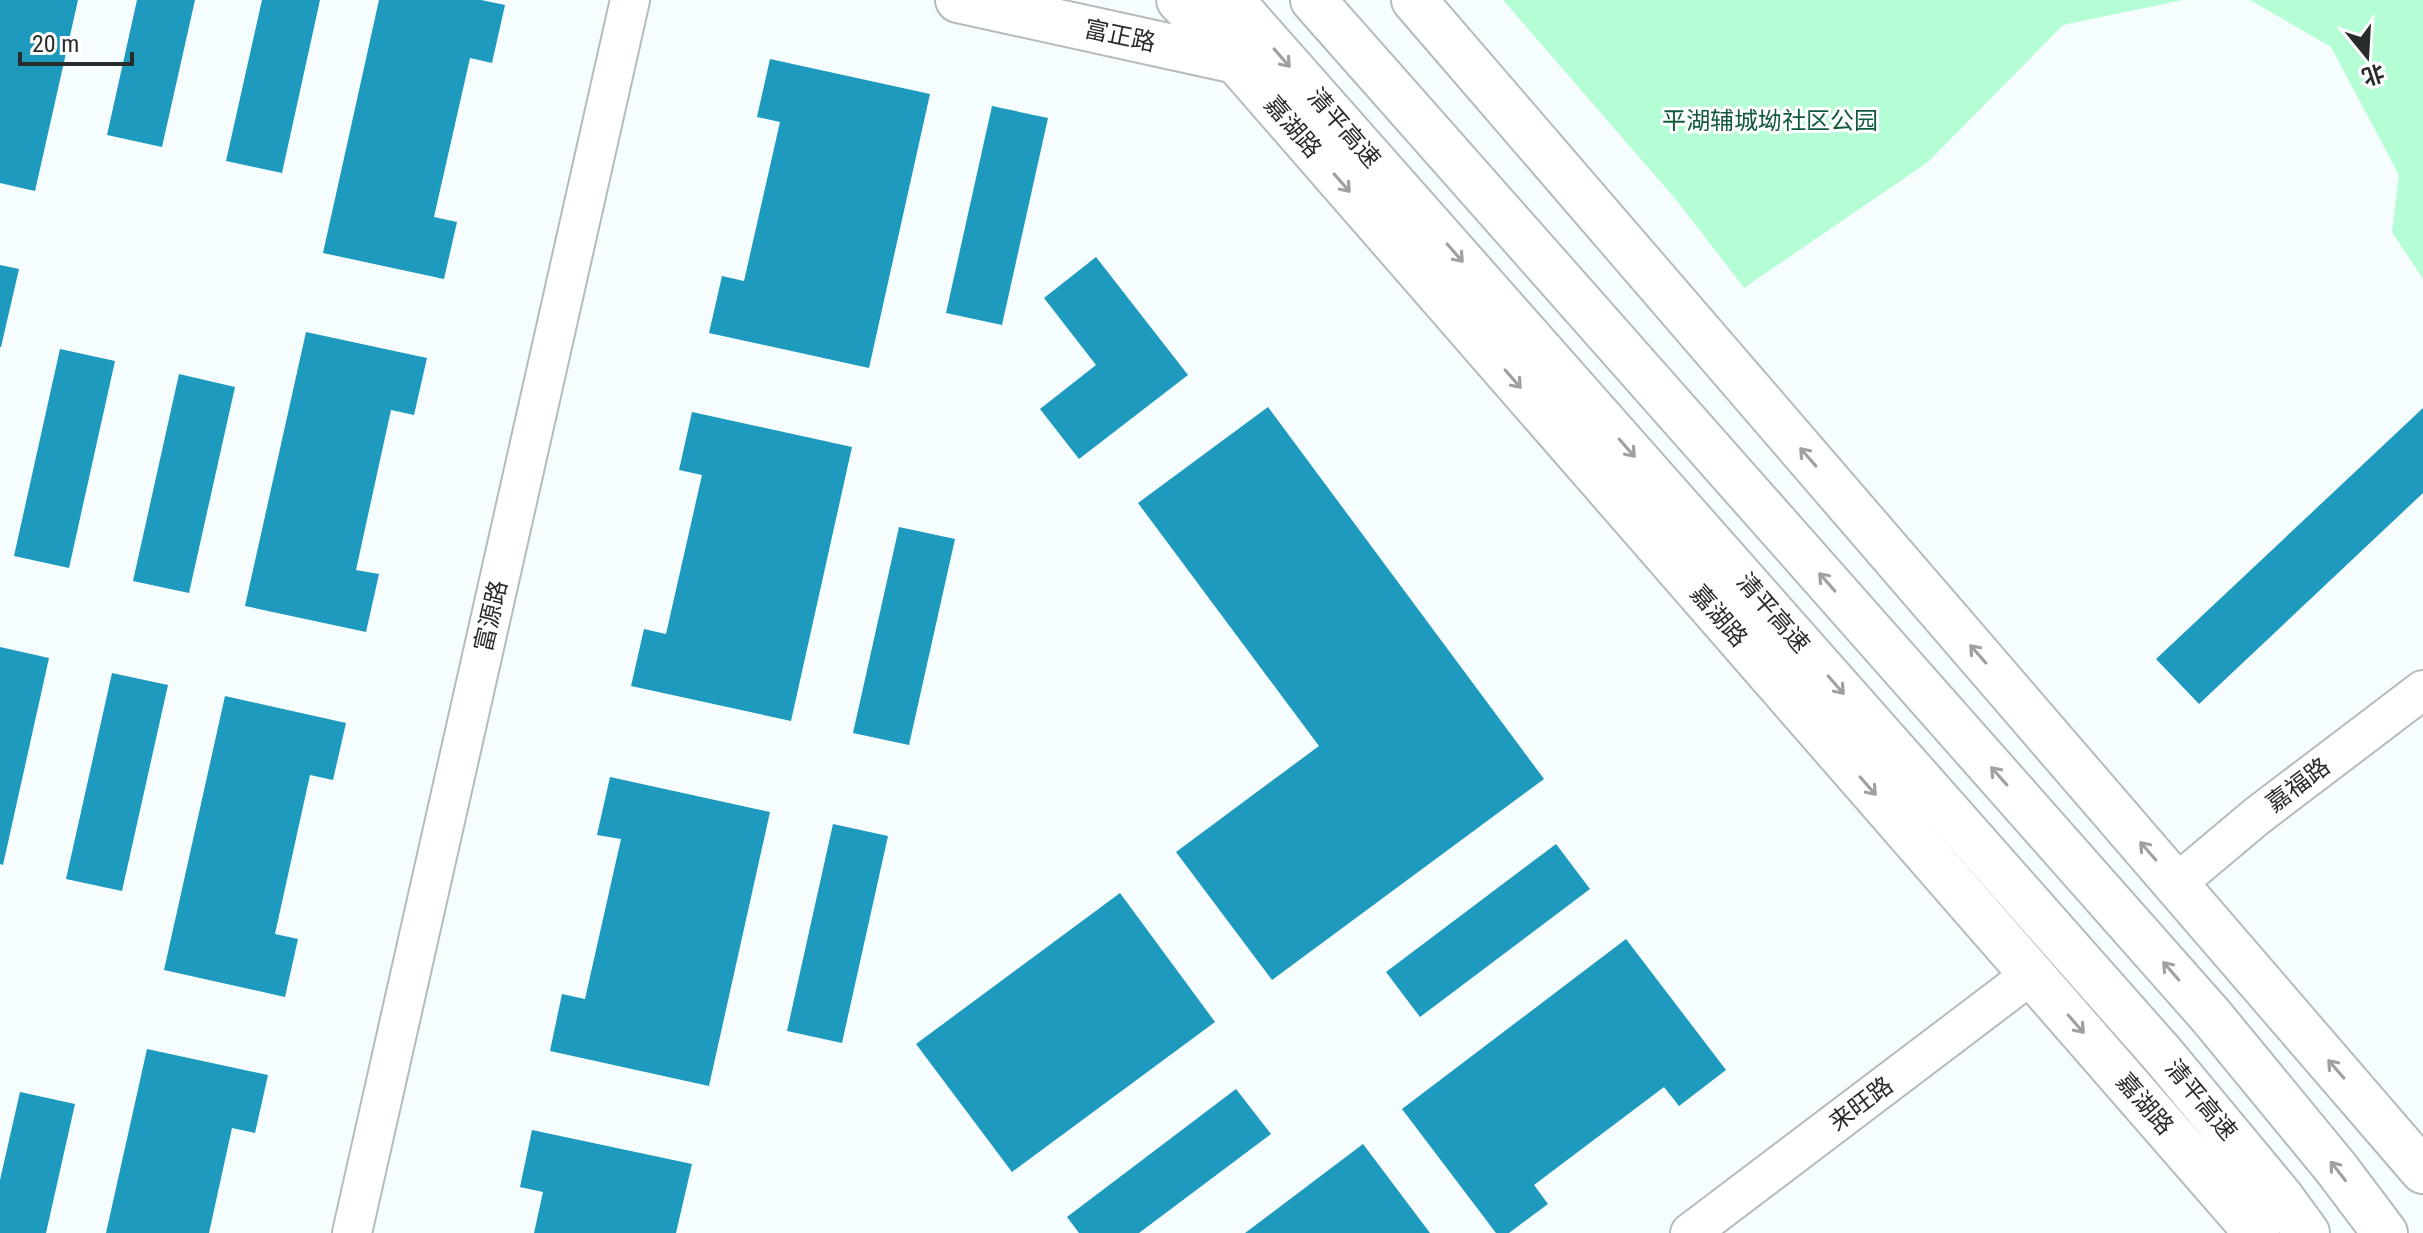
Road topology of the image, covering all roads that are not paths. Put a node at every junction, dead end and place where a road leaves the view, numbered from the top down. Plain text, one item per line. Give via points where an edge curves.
1 (630, 0) edge
2 (958, 0) edge
3 (1179, 0) edge
4 (1231, 0) edge
5 (1313, 0) edge
6 (1414, 0) edge
7 (1236, 61) junction
8 (2423, 690) edge
9 (2176, 884) junction
10 (2032, 974) junction
11 (2423, 1171) edge
12 (352, 1233) edge
13 (1690, 1233) edge
14 (2257, 1233) edge
15 (2307, 1233) edge
16 (2385, 1233) edge

1 - 12 street, 富源路
2 - 7 main road, 富正路
3 - 7 main road, 嘉湖路
4 -> 15 main road, 清平高速 via 2163,1055
16 -> 5 main road via 2211,1016
9 -> 6 main road
7 -> 10 main road, 嘉湖路
8 - 9 street, 嘉福路
11 -> 9 main road
10 - 13 street, 来旺路
10 -> 14 main road, 嘉湖路

